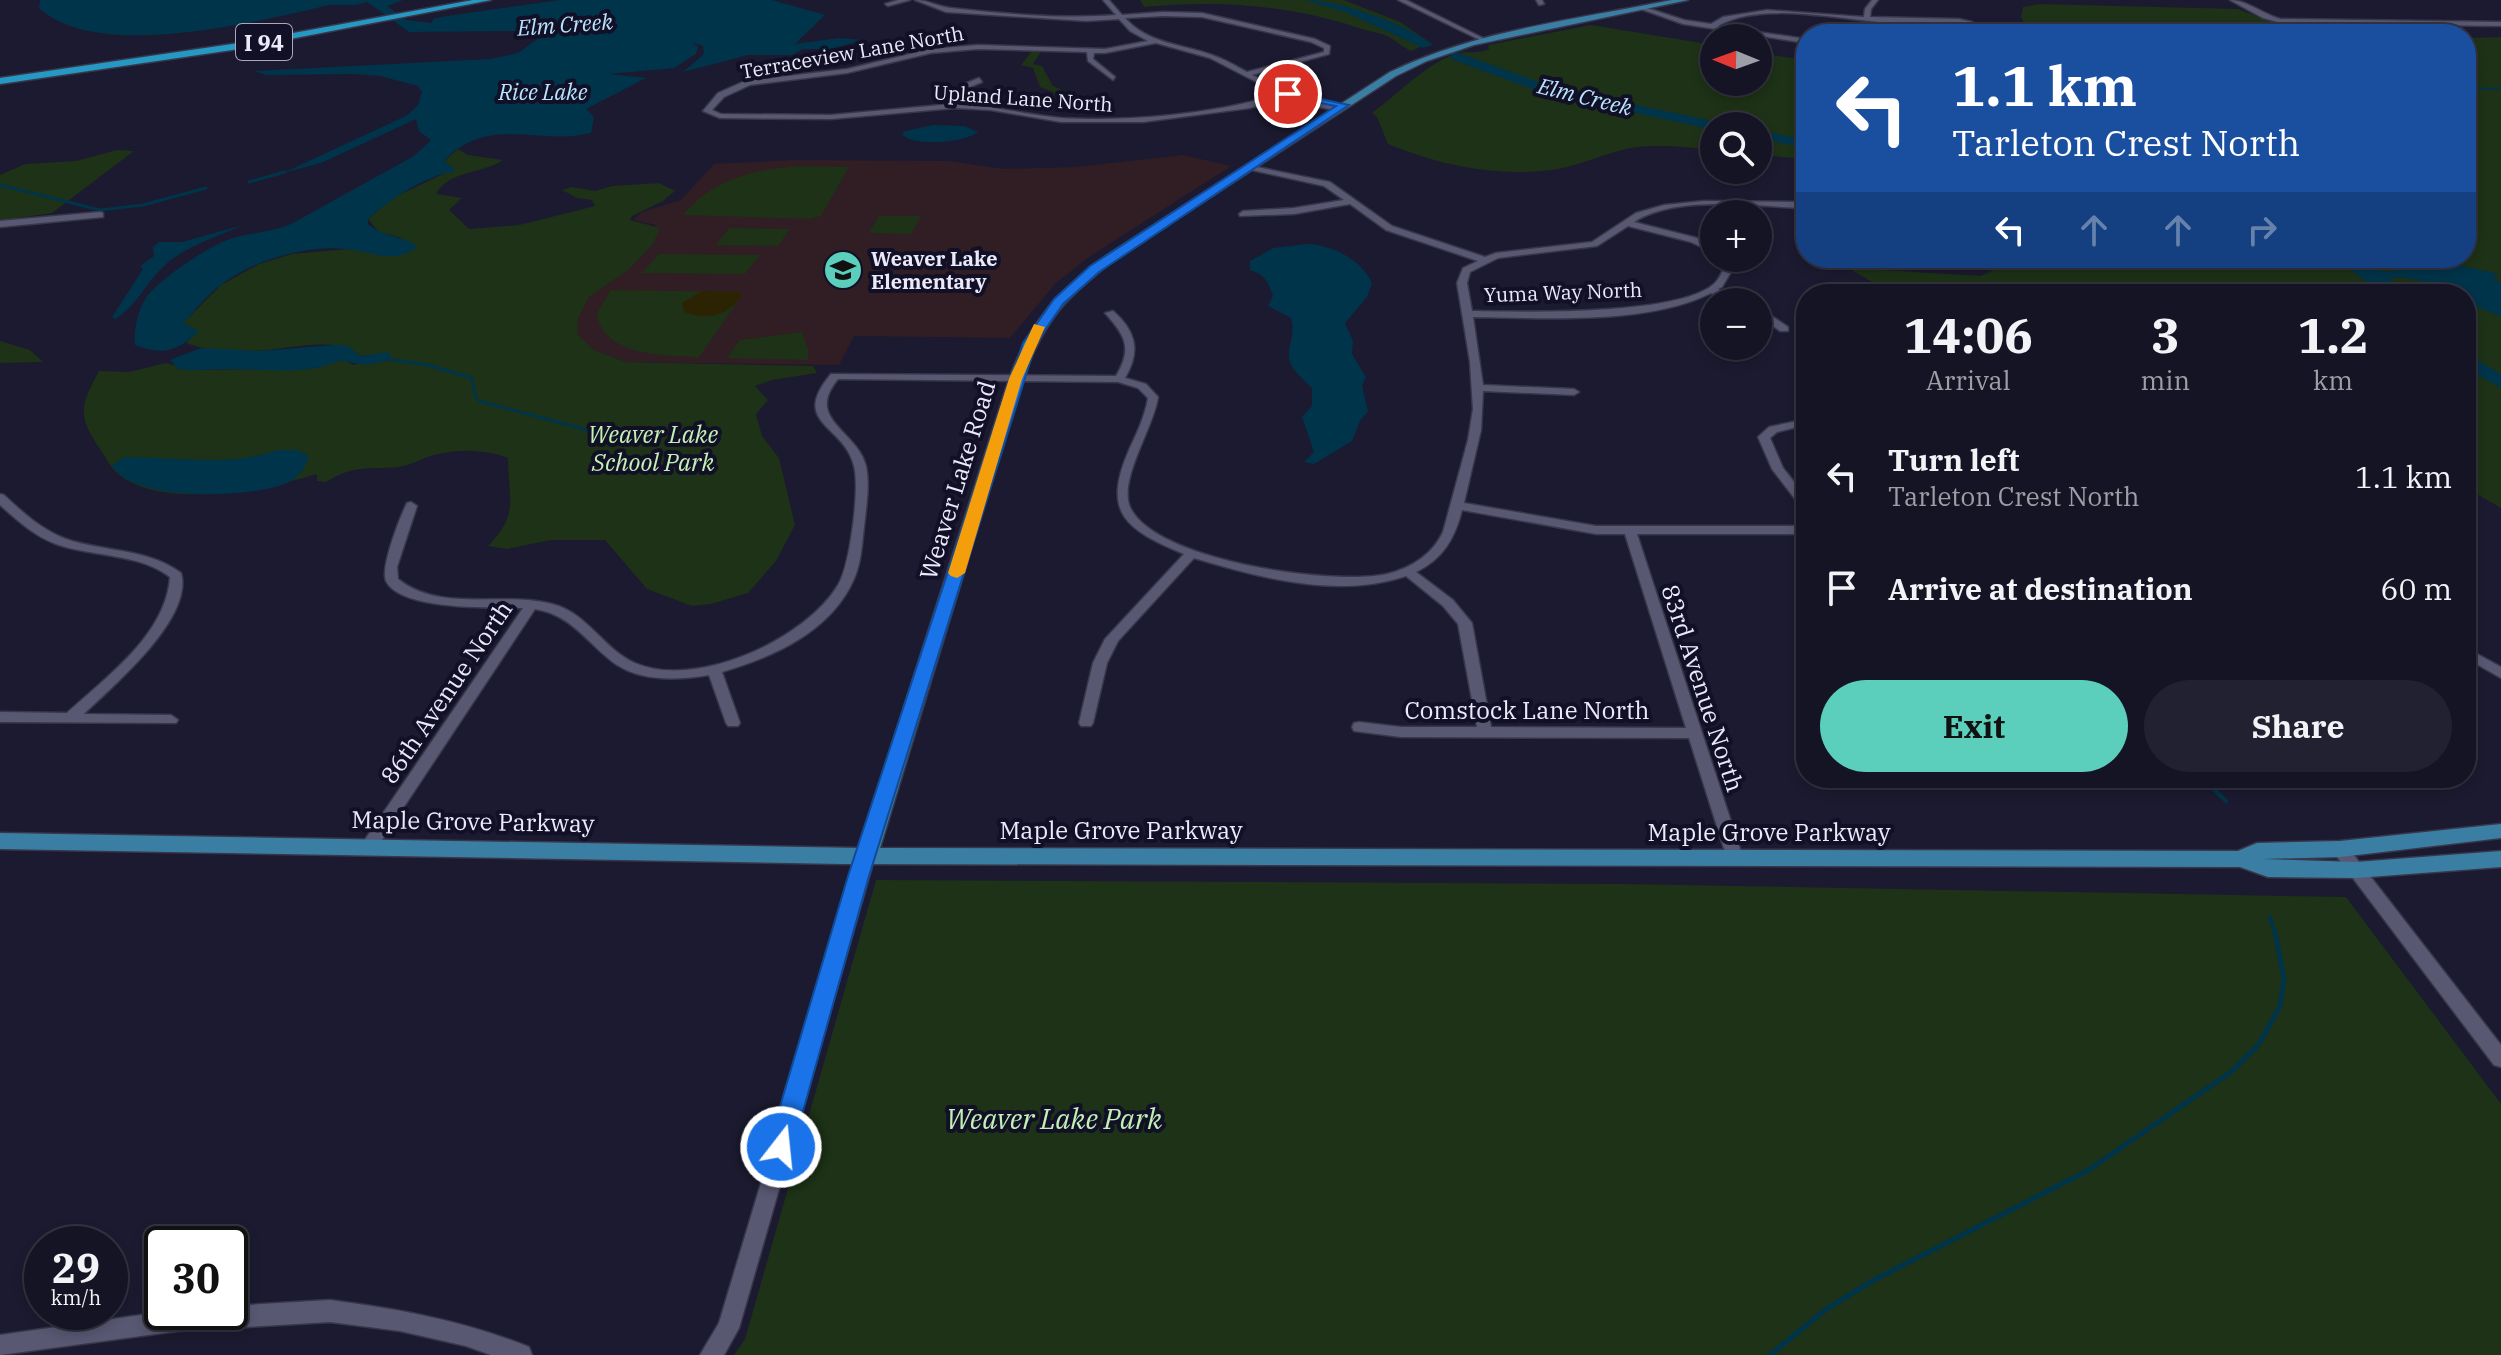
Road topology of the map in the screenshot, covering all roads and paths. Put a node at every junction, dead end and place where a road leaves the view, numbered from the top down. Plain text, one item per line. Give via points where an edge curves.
1 (450, 0) edge
2 (487, 0) edge
3 (907, 0) edge
4 (918, 0) edge
5 (1106, 0) edge
6 (1401, 0) edge
7 (1684, 0) edge
8 (1875, 0) edge
9 (2233, 0) edge
10 (888, 4) dead end
11 (1641, 8) junction
12 (410, 11) junction
13 (1121, 17) junction
14 (370, 19) junction
15 (1867, 19) junction
16 (1714, 24) edge
17 (1971, 24) edge
18 (2501, 24) edge
19 (1700, 25) edge
20 (1772, 36) edge
21 (1484, 40) junction
22 (1796, 40) edge
23 (1154, 42) junction
24 (1091, 51) junction
25 (0, 73) edge
26 (1244, 75) junction
27 (1113, 78) dead end
28 (979, 80) dead end
29 (0, 81) edge
30 (1292, 96) junction
31 (955, 106) junction
32 (1342, 107) junction
33 (707, 111) joint
34 (1250, 167) junction
35 (1349, 202) junction
36 (1796, 205) edge
37 (1243, 214) dead end
38 (100, 215) dead end
39 (1627, 223) junction
40 (0, 224) edge
41 (1700, 243) edge
42 (1484, 260) junction
43 (1729, 272) edge
44 (1714, 288) edge
45 (1700, 295) edge
46 (1110, 313) dead end
47 (1467, 314) junction
48 (1772, 320) edge
49 (1784, 329) dead end
50 (1016, 379) junction
51 (1119, 379) junction
52 (1477, 388) junction
53 (1574, 392) dead end
54 (1796, 424) edge
55 (1796, 492) edge
56 (0, 498) edge
57 (1457, 505) junction
58 (411, 506) dead end
59 (1796, 530) edge
60 (1630, 531) junction
61 (1191, 554) junction
62 (1408, 572) junction
63 (532, 604) junction
64 (2476, 658) edge
65 (714, 669) junction
66 (2501, 673) edge
67 (0, 717) edge
68 (70, 719) junction
69 (171, 720) dead end
70 (733, 723) dead end
71 (1086, 723) dead end
72 (1359, 727) dead end
73 (1485, 732) junction
74 (1694, 733) junction
75 (2501, 831) edge
76 (0, 841) edge
77 (370, 845) junction
78 (2340, 849) junction
79 (867, 856) junction
80 (1735, 858) junction
81 (2241, 859) junction
82 (2501, 859) edge
83 (2356, 870) junction
84 (2501, 1059) edge
85 (0, 1346) edge
86 (521, 1355) edge
87 (711, 1355) edge

1 - 12 highway, I 94
2 - 12 highway, I 94
3 - 10 street
4 - 13 street via 955,11
5 - 13 street
6 - 21 street
7 - 11 main road, Weaver Lake Road
8 - 15 street
9 - 18 street via 2274,20
11 - 19 street
11 - 21 main road, Weaver Lake Road
12 - 14 highway, I 94
13 - 23 street via 1134,32
13 - 26 street via 1213,16 1328,47 1322,56
14 - 25 highway, I 94
14 - 29 highway, I 94 via 196,53
15 - 16 street via 1775,8
15 - 17 street
20 - 22 street
21 - 32 main road, Weaver Lake Road via 1410,65
23 - 24 street, Terraceview Lane North
23 - 26 street via 1212,57
24 - 27 street via 1090,60
24 - 33 street, Terraceview Lane North via 940,49 847,71 756,81 721,95
26 - 30 street
28 - 31 street via 962,88
30 - 31 street, Upland Lane North via 1134,120 1061,120
30 - 32 street
31 - 33 street, Upland Lane North via 811,118 720,116
32 - 34 main road, Weaver Lake Road
34 - 35 street via 1319,182
34 - 50 main road, Weaver Lake Road via 1082,279 1042,321
35 - 37 street
35 - 42 street via 1389,228
36 - 39 street via 1681,206 1649,211
38 - 40 street
39 - 41 street
39 - 42 street via 1594,244
42 - 47 street via 1463,277
43 - 44 street
45 - 47 street, Yuma Way North via 1635,309
46 - 51 street via 1129,332 1132,343 1132,355
47 - 52 street
48 - 49 street
50 - 51 street
50 - 65 street via 835,376 820,400 821,412 850,444 861,468 849,579 839,597 806,629
50 - 79 main road, Weaver Lake Road
51 - 61 street via 1142,386 1153,397 1125,480 1123,505 1129,518 1154,539
52 - 53 street
52 - 57 street via 1477,421
54 - 55 street via 1773,429 1764,437
56 - 68 street via 56,539 157,563 176,576 176,597 157,628
57 - 60 street via 1561,525
57 - 62 street via 1445,541
58 - 63 street via 391,567 397,587 423,598
59 - 60 street
60 - 74 street, 83rd Avenue North
61 - 62 street via 1324,581 1369,581
61 - 71 street via 1112,639 1100,663
62 - 73 street via 1465,623
63 - 65 street via 566,613 627,665 642,671
63 - 77 street, 86th Avenue North
64 - 66 street
65 - 70 street
67 - 68 street
68 - 69 street
72 - 73 street, Comstock Lane North
73 - 74 street, Comstock Lane North
74 - 80 street, 83rd Avenue North
75 - 78 main road, Maple Grove Parkway
76 - 77 main road, Maple Grove Parkway
77 - 79 main road, Maple Grove Parkway
78 - 81 main road, Maple Grove Parkway via 2257,851
78 - 83 street
79 - 80 main road, Maple Grove Parkway
79 - 87 street, Weaver Lake Road via 728,1328
80 - 81 main road, Maple Grove Parkway
81 - 83 main road, Maple Grove Parkway via 2268,869
82 - 83 main road, Maple Grove Parkway
83 - 84 street
85 - 86 street via 178,1320 330,1311 466,1335

